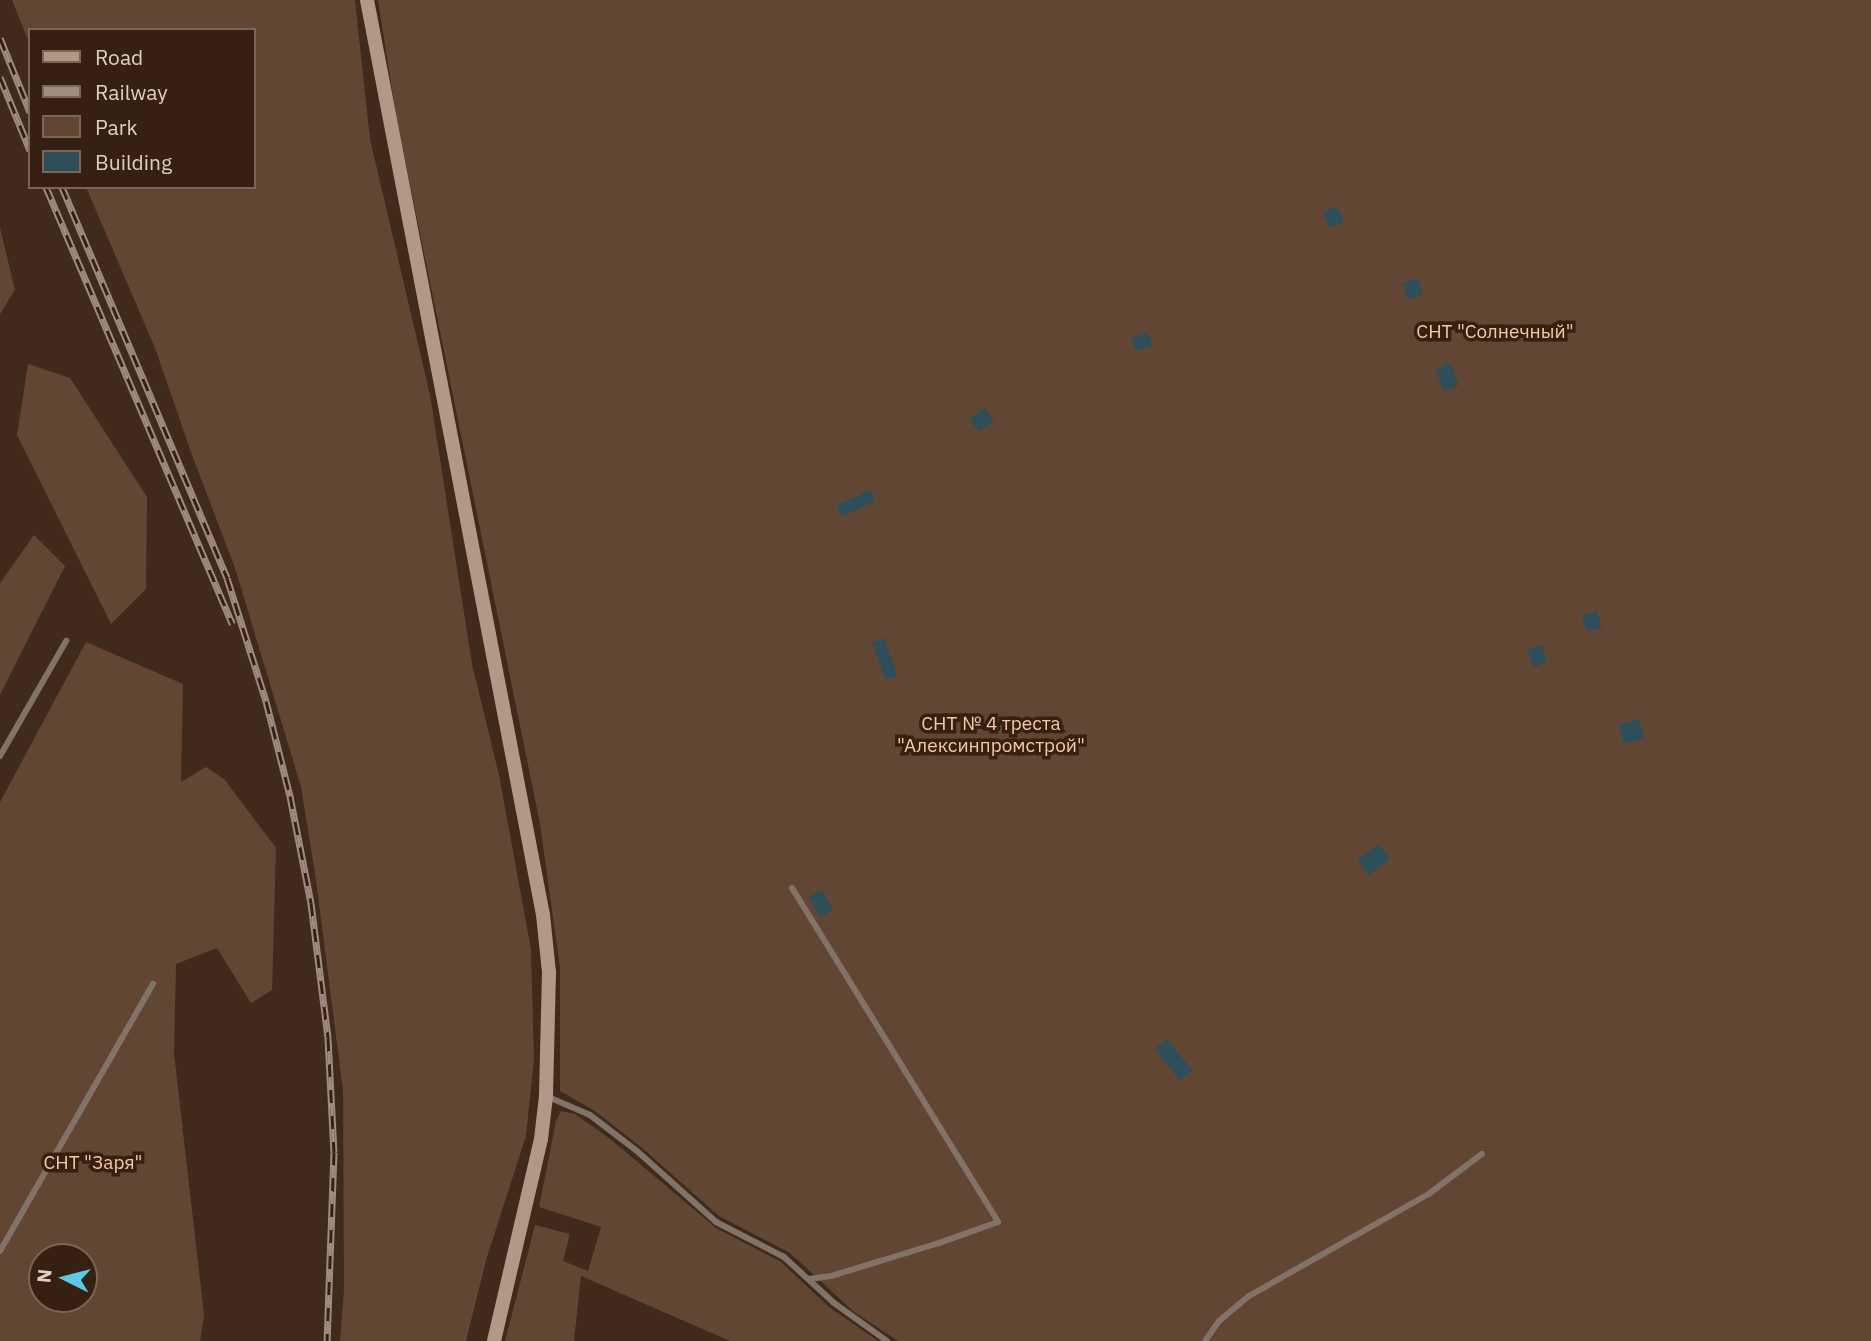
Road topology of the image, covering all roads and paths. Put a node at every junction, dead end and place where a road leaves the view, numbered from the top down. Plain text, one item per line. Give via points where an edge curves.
1 (367, 0) edge
2 (66, 641) dead end
3 (0, 756) edge
4 (792, 888) dead end
5 (153, 984) dead end
6 (546, 1097) junction
7 (1482, 1154) dead end
8 (0, 1251) edge
9 (809, 1279) junction
10 (494, 1341) edge
11 (887, 1341) edge
12 (1205, 1341) edge

1 - 6 main road via 543,915 549,972
2 - 3 lane
4 - 9 lane via 998,1222
5 - 8 lane
6 - 9 lane via 590,1115 716,1222 784,1257
6 - 10 main road via 537,1161
7 - 12 lane via 1430,1193 1250,1296 1219,1321
9 - 11 lane

